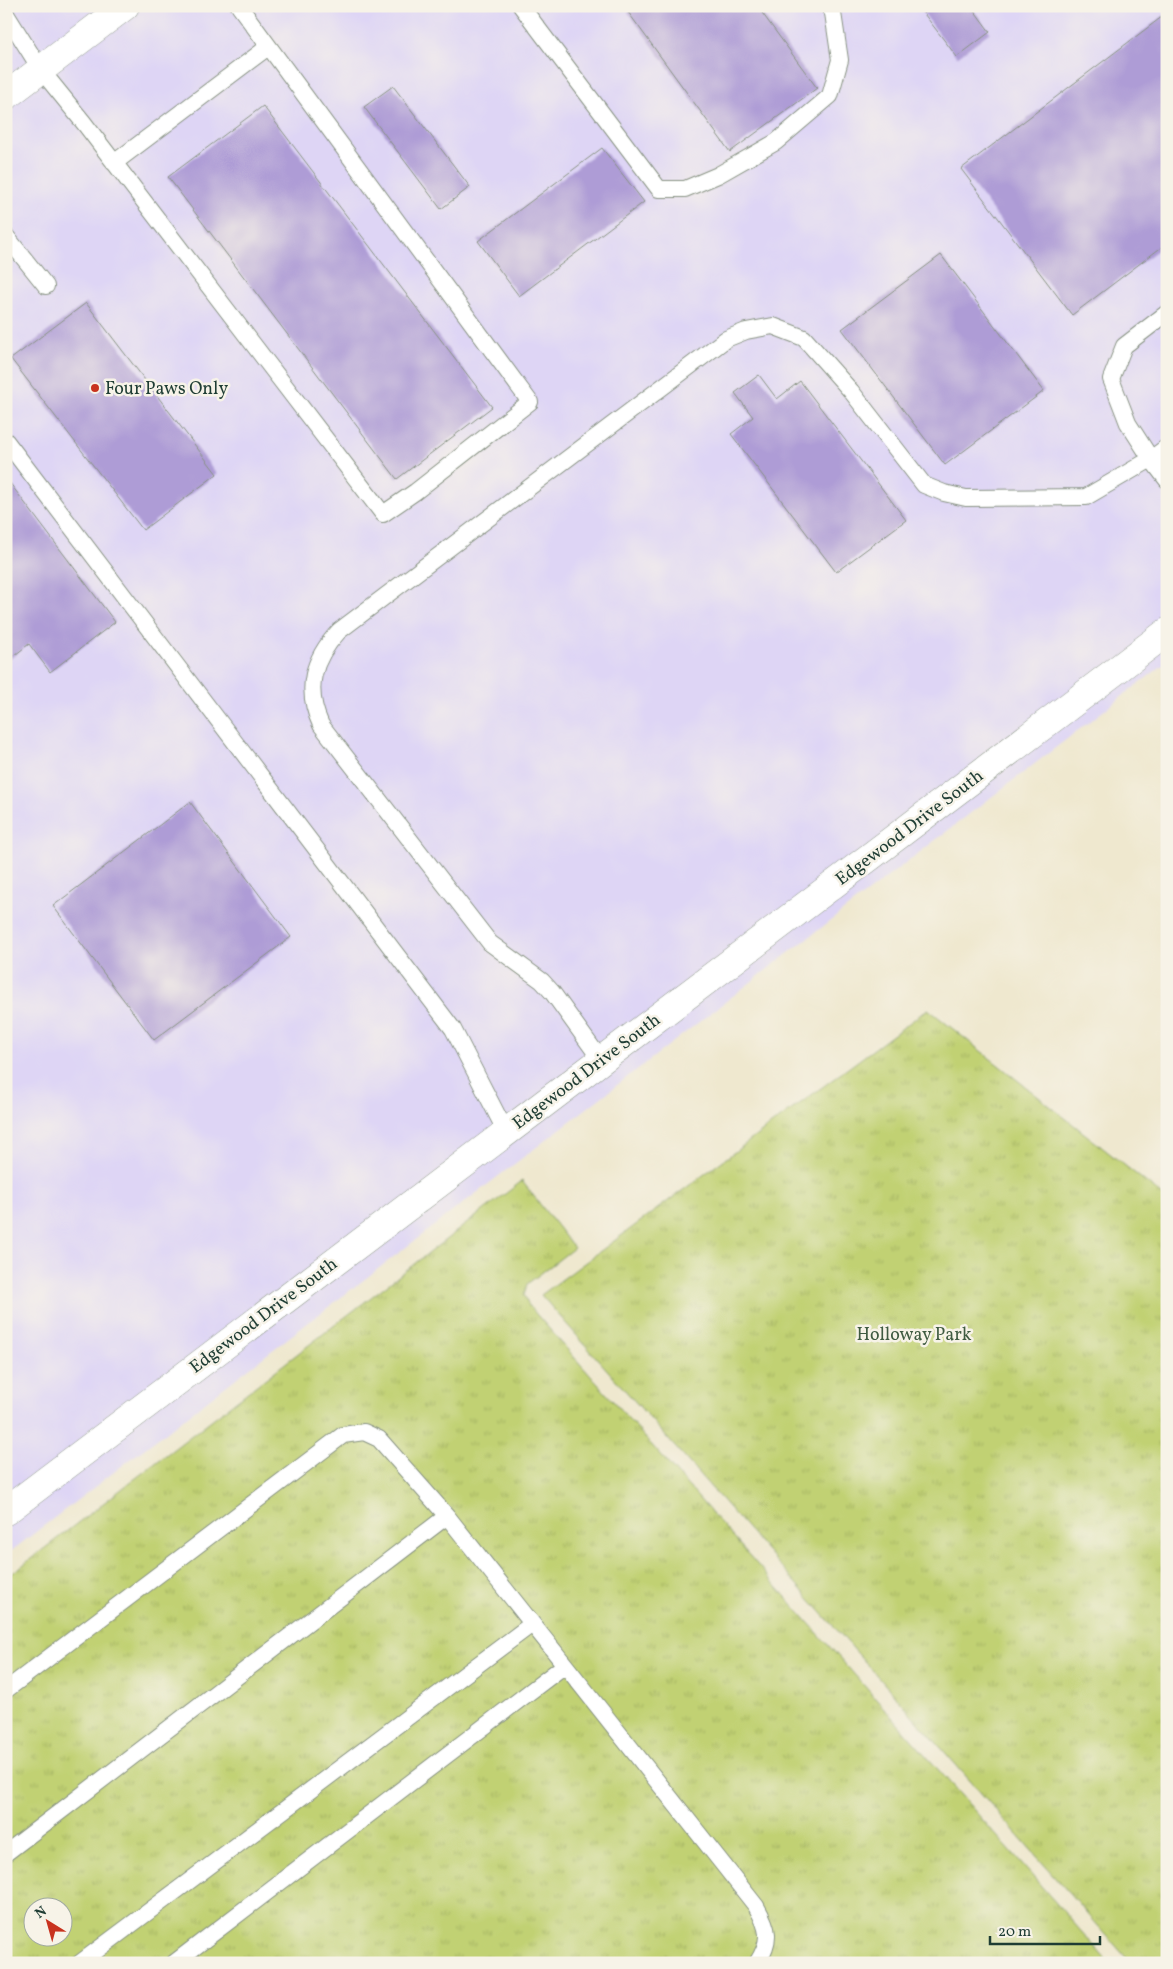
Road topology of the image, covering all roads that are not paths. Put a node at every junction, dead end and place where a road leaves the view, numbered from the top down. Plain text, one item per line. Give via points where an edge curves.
1 (125, 6) edge
2 (238, 6) edge
3 (521, 6) edge
4 (829, 6) edge
5 (6, 14) edge
6 (268, 47) junction
7 (41, 70) junction
8 (6, 96) edge
9 (114, 163) junction
10 (6, 236) edge
11 (46, 286) dead end
12 (1167, 312) edge
13 (6, 441) edge
14 (1167, 447) edge
15 (1151, 459) junction
16 (1167, 480) edge
17 (1167, 632) edge
18 (601, 1060) junction
19 (506, 1132) junction
20 (6, 1511) edge
21 (447, 1516) junction
22 (532, 1624) junction
23 (565, 1665) junction
24 (6, 1690) edge
25 (6, 1853) edge
26 (80, 1963) edge
27 (174, 1963) edge
28 (757, 1963) edge

1 - 7 street
2 - 6 lane
3 - 4 lane via 659,189 685,189 718,175 776,142 830,96 840,60 833,13
5 - 7 lane
6 - 9 lane
6 - 9 lane via 530,402 415,492 383,514
7 - 8 street
7 - 9 lane
10 - 11 lane
12 - 15 lane via 1124,346 1111,379 1128,423
13 - 19 lane via 453,1029
14 - 15 lane
15 - 16 lane
15 - 18 lane via 1086,497 966,498 944,493 924,485 851,391 804,338 773,326 746,331 726,339 339,631 324,648 311,688 313,709 320,725 490,943 542,981
17 - 18 street, Edgewood Drive South
18 - 19 street, Edgewood Drive South
19 - 20 street, Edgewood Drive South
21 - 22 lane
21 - 24 lane via 379,1439 364,1432 343,1436
21 - 25 lane
22 - 23 lane
22 - 26 lane
23 - 27 lane
23 - 28 lane via 756,1906 767,1926 766,1948

